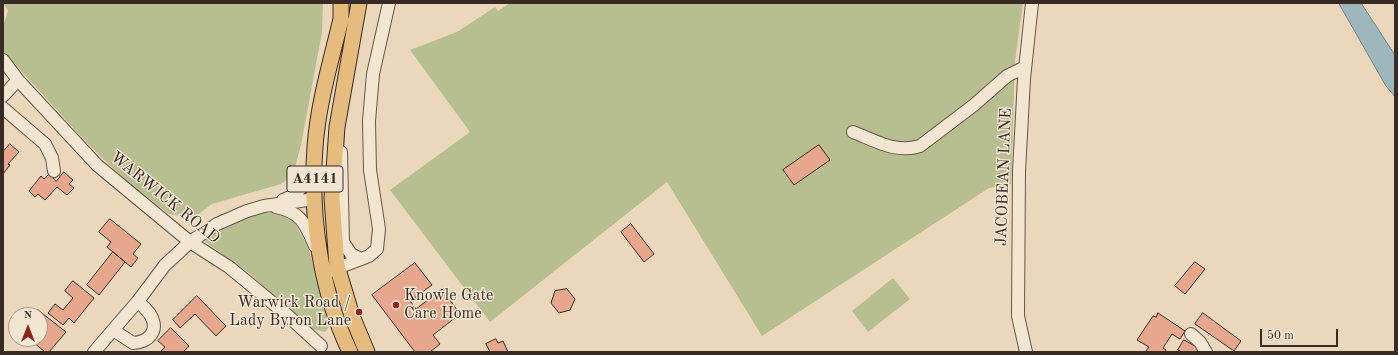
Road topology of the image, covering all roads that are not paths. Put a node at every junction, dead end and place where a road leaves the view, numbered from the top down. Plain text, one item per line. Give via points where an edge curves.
1 (341, 3) edge
2 (358, 3) edge
3 (390, 3) edge
4 (1032, 3) edge
5 (3, 60) edge
6 (1025, 67) junction
7 (18, 80) junction
8 (344, 82) junction
9 (3, 96) edge
10 (3, 108) edge
11 (337, 127) junction
12 (853, 132) dead end
13 (315, 170) junction
14 (54, 171) dead end
15 (315, 199) junction
16 (271, 205) junction
17 (190, 242) junction
18 (319, 256) junction
19 (361, 259) junction
20 (334, 268) junction
21 (138, 301) junction
22 (113, 330) junction
23 (1191, 334) dead end
24 (342, 335) junction
25 (321, 346) dead end
26 (94, 352) edge
27 (350, 352) edge
28 (367, 352) edge
29 (1026, 352) edge
30 (1206, 352) edge

1 - 13 main road, A4141 via 318,126
2 - 8 main road, A4141
3 - 19 street via 373,74 369,121 370,170 379,237 377,249
4 - 6 street, JACOBEAN LANE
5 - 7 street, WARWICK ROAD
6 - 12 street via 1007,76 920,146 912,149 892,148
6 - 29 street, JACOBEAN LANE via 1019,171 1018,316
7 - 9 street
7 - 17 street, WARWICK ROAD via 97,165
8 - 11 main road, A4141
8 - 15 main road via 333,107 324,161 324,187
10 - 14 street via 45,144 52,158
11 - 19 street via 341,149 343,242 351,254
11 - 20 main road, A4141 via 332,198
13 - 15 main road, A4141
13 - 16 street via 295,195
15 - 16 street
15 - 18 main road, A4141
16 - 17 street via 233,216
16 - 18 street via 288,209 306,224
17 - 21 street via 165,265
17 - 25 street, WARWICK ROAD via 229,267
18 - 20 street
18 - 24 main road, A4141
19 - 20 street
20 - 24 street
20 - 28 main road, A4141
21 - 22 street
21 - 22 street via 153,321 154,330 151,336 133,343
22 - 26 street
23 - 30 street
24 - 27 main road, A4141

